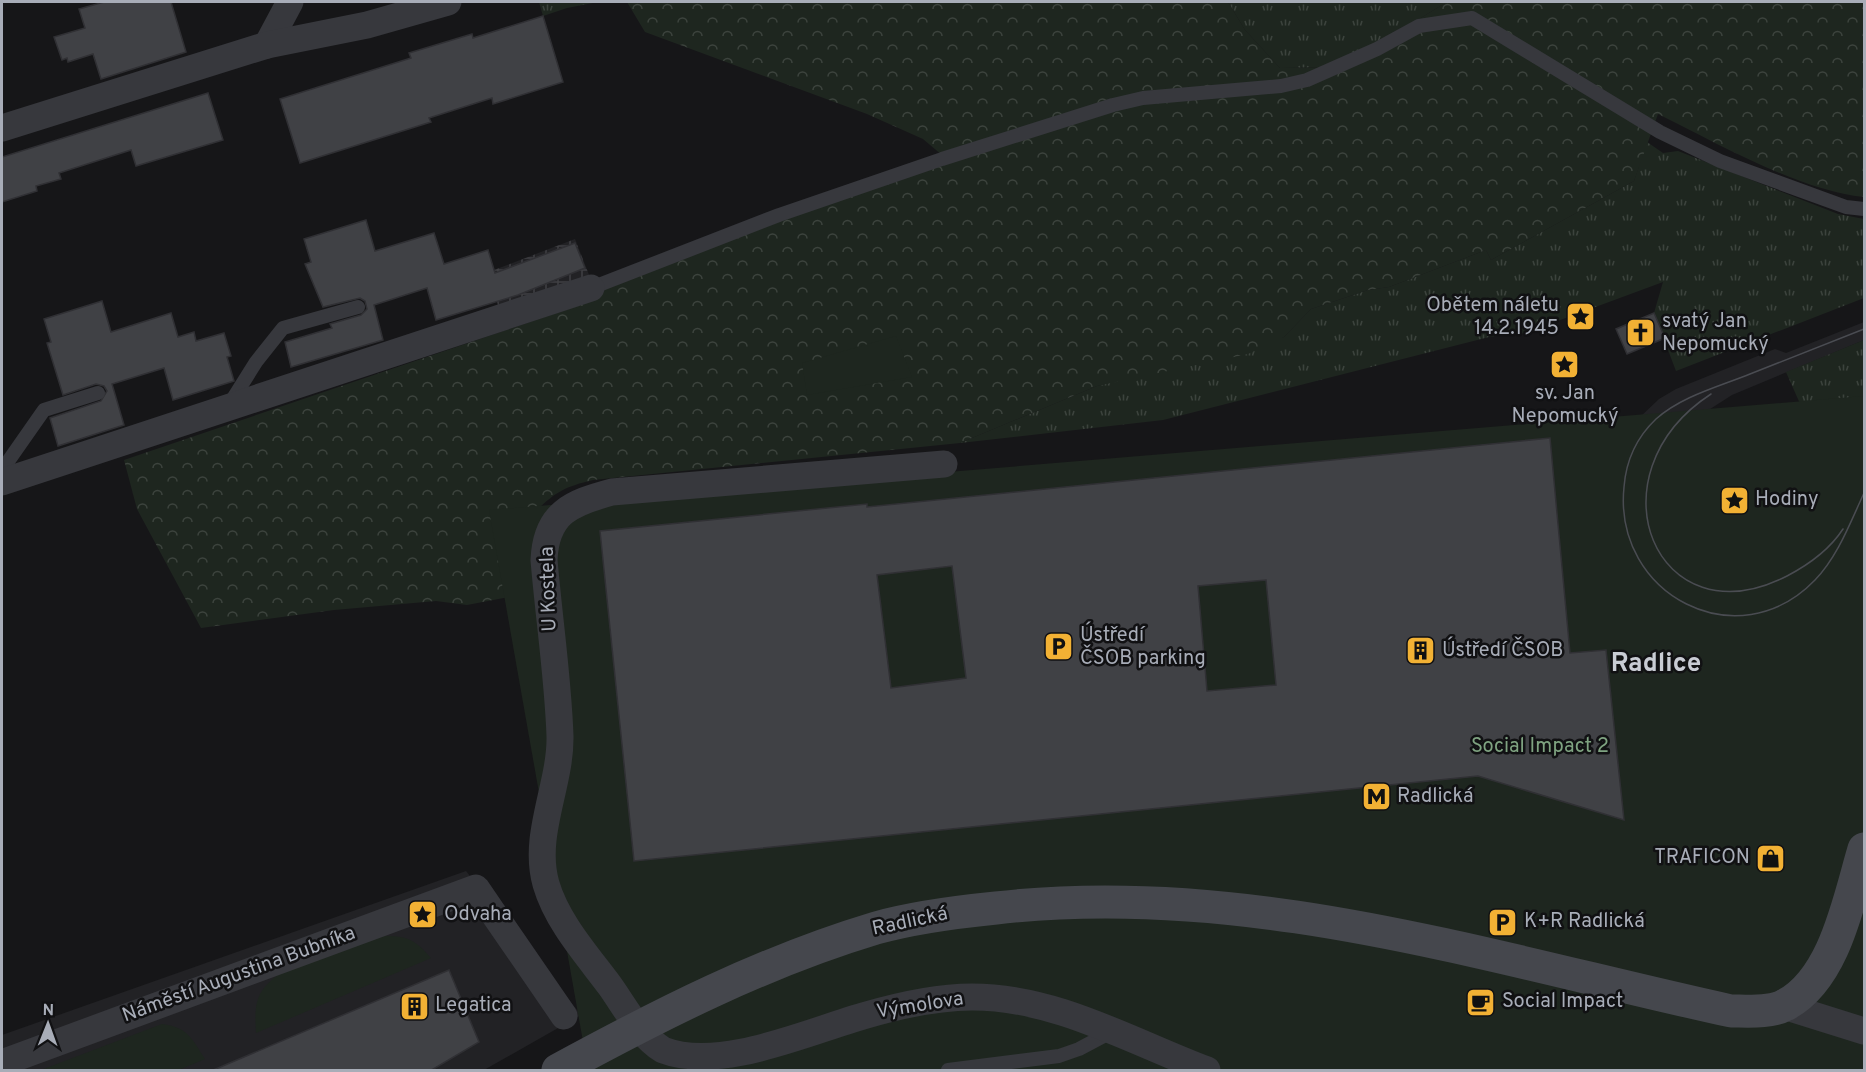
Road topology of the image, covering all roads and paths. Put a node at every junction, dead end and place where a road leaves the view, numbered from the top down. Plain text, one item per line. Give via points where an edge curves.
1 (291, 2) edge
2 (448, 2) edge
3 (267, 45) junction
4 (2, 128) edge
5 (1864, 209) edge
6 (591, 288) joint
7 (358, 307) dead end
8 (98, 393) dead end
9 (228, 407) junction
10 (944, 464) dead end
11 (2, 470) edge
12 (2, 482) edge
13 (1864, 849) edge
14 (1784, 1006) junction
15 (564, 1017) dead end
16 (639, 1027) junction
17 (1864, 1031) edge
18 (1111, 1032) junction
19 (2, 1063) edge
20 (558, 1071) edge
21 (948, 1071) edge
22 (1207, 1071) edge

1 - 3 street
2 - 3 street via 367,25
3 - 4 street
5 - 6 lane via 1846,207 1720,161 1660,132 1472,18 1419,26 1307,80 1281,86 1143,98 1113,105 779,215
6 - 9 street
7 - 9 lane via 283,328
8 - 11 lane via 44,410
9 - 12 street
10 - 16 street, U Kostela via 612,492 570,506 549,528 544,560 560,739 545,826 546,884 567,928
13 - 14 main road via 1836,941 1814,982
14 - 16 main road, Radlická via 1731,1011 1404,936 1289,914 1163,901 1095,901 1027,904 878,927 710,990
14 - 17 street
15 - 19 street, Náměstí Augustina Bubníka via 476,888
16 - 18 street, Výmolova via 662,1050 704,1062 743,1058 863,1016 921,1002 972,997 1029,1003 1073,1014
16 - 20 main road, Radlická
18 - 21 lane via 1059,1056
18 - 22 street, Výmolova

